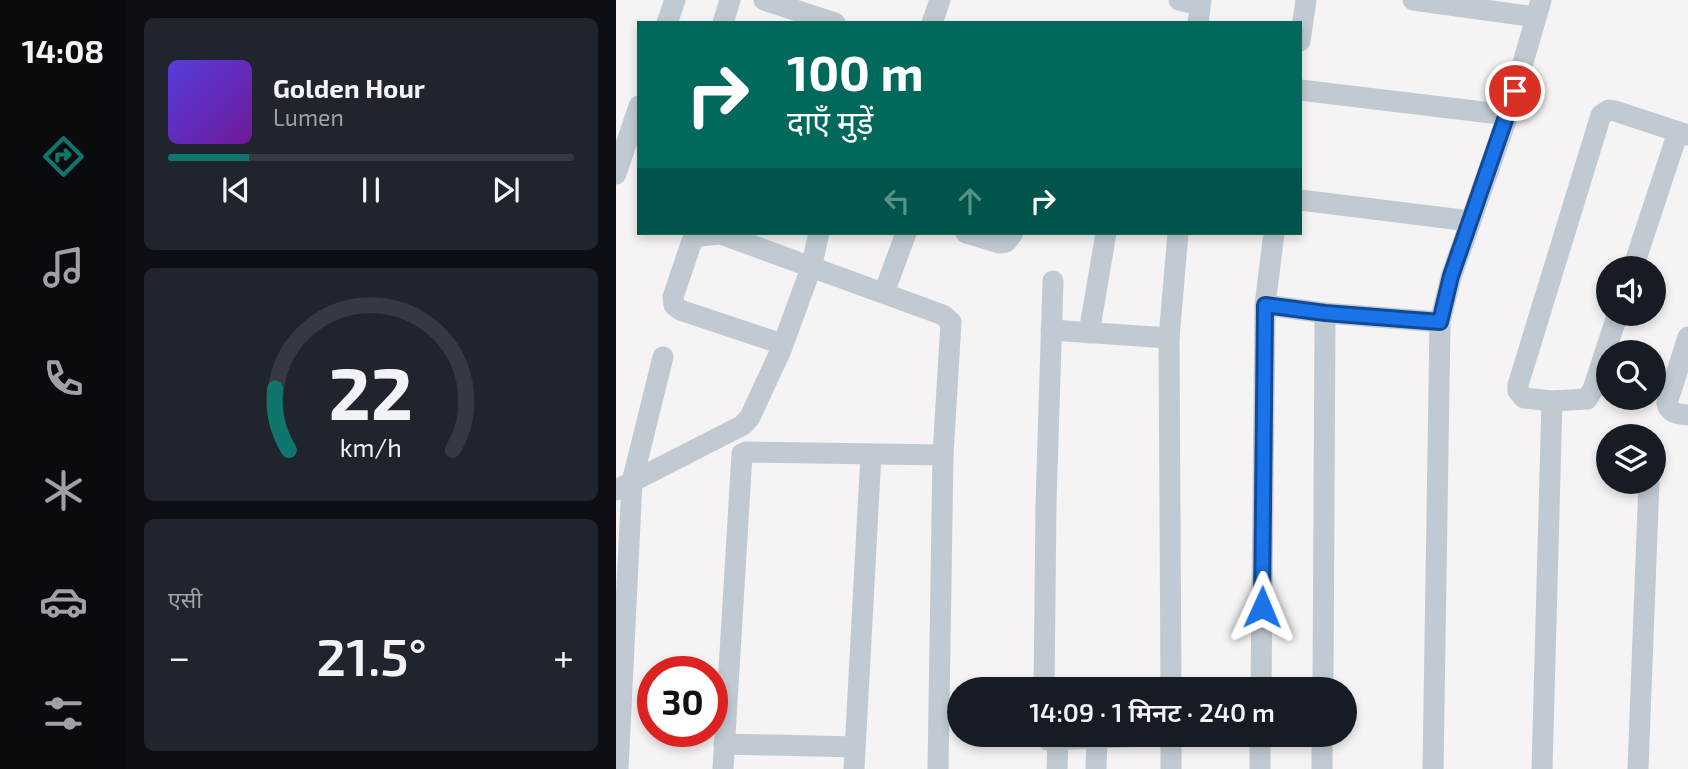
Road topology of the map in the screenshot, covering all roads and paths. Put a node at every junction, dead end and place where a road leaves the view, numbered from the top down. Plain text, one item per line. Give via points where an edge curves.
1 (675, 0) edge
2 (730, 0) edge
3 (764, 0) edge
4 (940, 0) edge
5 (1179, 0) edge
6 (1306, 0) edge
7 (1413, 0) edge
8 (1419, 0) edge
9 (1538, 8) edge
10 (1200, 9) edge
11 (791, 16) edge
12 (668, 21) edge
13 (724, 21) edge
14 (822, 21) edge
15 (933, 21) edge
16 (1302, 27) edge
17 (1302, 90) edge
18 (637, 112) edge
19 (1508, 115) junction
20 (1683, 134) edge
21 (616, 174) edge
22 (1302, 200) edge
23 (1470, 221) junction
24 (705, 235) edge
25 (723, 235) edge
26 (819, 235) edge
27 (905, 235) edge
28 (973, 235) edge
29 (1011, 235) edge
30 (1106, 235) edge
31 (1178, 235) edge
32 (1274, 235) edge
33 (1637, 256) edge
34 (811, 268) junction
35 (1053, 281) dead end
36 (884, 293) junction
37 (1265, 305) junction
38 (1325, 313) junction
39 (1440, 322) junction
40 (1614, 326) edge
41 (1051, 330) junction
42 (1088, 333) junction
43 (1688, 337) edge
44 (1169, 338) junction
45 (782, 344) junction
46 (663, 358) dead end
47 (1552, 401) junction
48 (1688, 415) edge
49 (871, 454) junction
50 (943, 455) junction
51 (624, 486) edge
52 (1649, 494) edge
53 (728, 672) edge
54 (1044, 677) edge
55 (1171, 677) edge
56 (1261, 677) edge
57 (1322, 677) edge
58 (728, 744) edge
59 (724, 747) edge
60 (855, 747) junction
61 (1053, 747) edge
62 (1097, 747) edge
63 (1171, 747) edge
64 (1260, 747) edge
65 (1322, 747) edge
66 (618, 769) edge
67 (723, 769) edge
68 (854, 769) edge
69 (938, 769) edge
70 (1057, 769) edge
71 (1096, 769) edge
72 (1171, 769) edge
73 (1260, 769) edge
74 (1322, 769) edge
75 (1433, 769) edge
76 (1542, 769) edge
77 (1638, 769) edge

1 - 12 street
2 - 13 street
3 - 11 street
4 - 15 street
5 - 10 street
6 - 16 street
7 - 8 street
8 - 9 street
9 - 19 street
11 - 14 street
17 - 19 street
18 - 21 street
19 - 23 street
20 - 33 street
20 - 47 street via 1615,111 1601,115 1518,385 1524,398
22 - 23 street
23 - 39 street
24 - 45 street via 692,241 674,304 680,310
25 - 34 street
26 - 34 street
27 - 36 street
28 - 29 street via 999,243
30 - 42 street
31 - 44 street
32 - 37 street
34 - 36 street
34 - 45 street
35 - 41 street
36 - 50 street via 951,322
37 - 38 street
37 - 56 street
38 - 39 street
38 - 57 street
39 - 75 street
40 - 47 street via 1590,396 1582,401
41 - 42 street
41 - 54 street
42 - 44 street
43 - 48 street via 1667,403 1674,412
44 - 55 street
45 - 51 street via 747,421
46 - 51 street
47 - 76 street
49 - 50 street
49 - 53 street via 746,452 740,456
49 - 60 street
50 - 69 street
51 - 66 street
52 - 77 street
58 - 60 street
59 - 67 street
60 - 68 street
61 - 70 street
62 - 71 street
63 - 72 street
64 - 73 street
65 - 74 street

